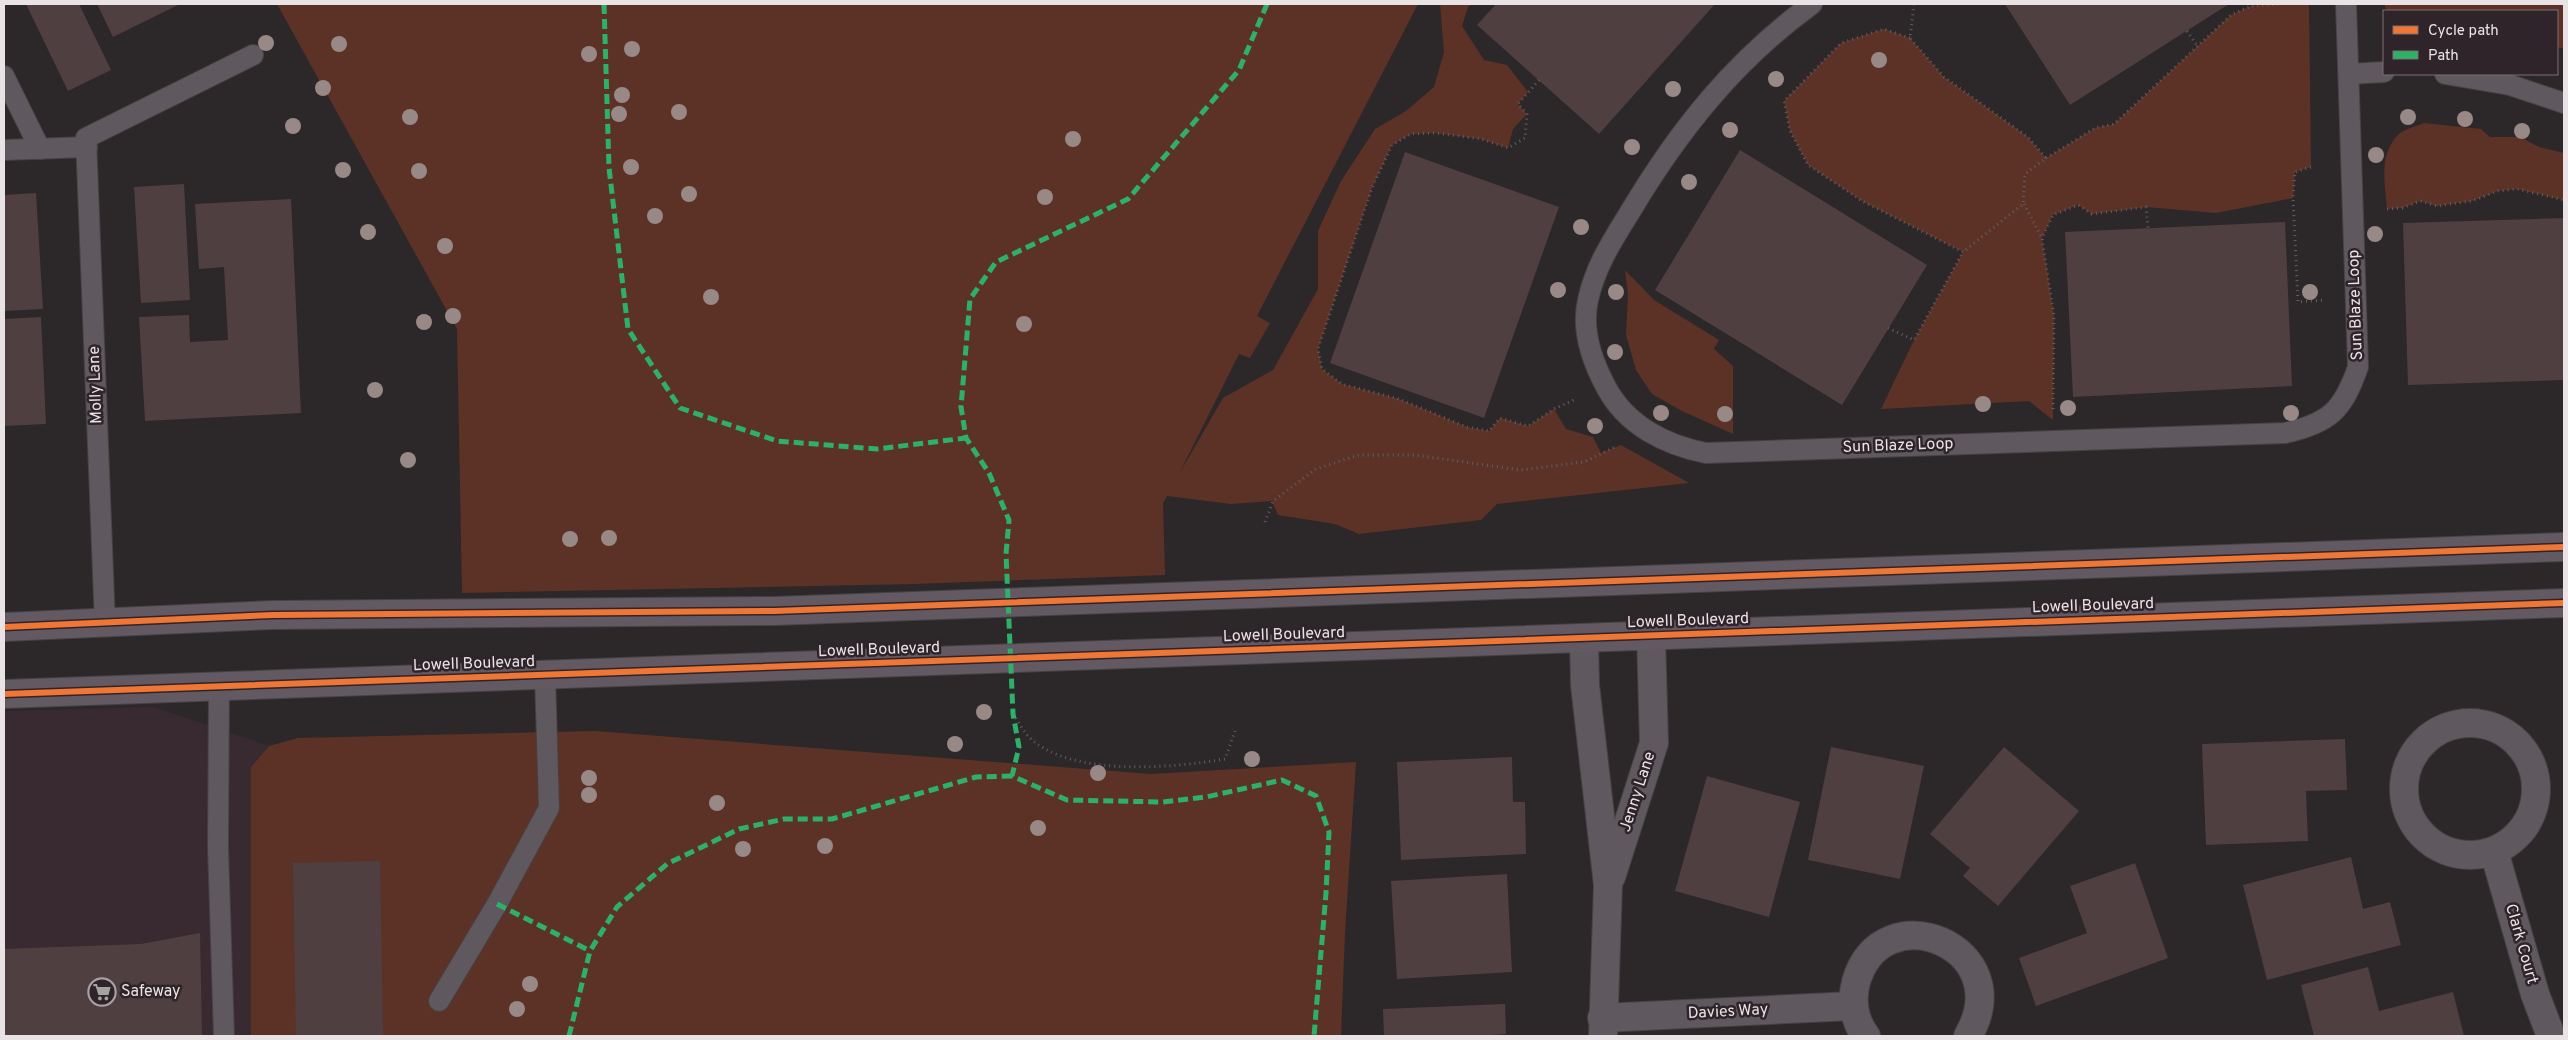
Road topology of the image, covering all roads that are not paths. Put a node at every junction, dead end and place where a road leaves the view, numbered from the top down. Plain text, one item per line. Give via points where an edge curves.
1 (1812, 4) edge
2 (2346, 4) edge
3 (253, 55) dead end
4 (2383, 72) edge
5 (2349, 74) junction
6 (2451, 75) edge
7 (4, 76) edge
8 (2564, 104) edge
9 (86, 147) junction
10 (40, 149) junction
11 (4, 150) edge
12 (2564, 547) edge
13 (2564, 603) edge
14 (105, 624) junction
15 (4, 626) edge
16 (1651, 636) junction
17 (1584, 639) junction
18 (545, 675) junction
19 (219, 687) junction
20 (4, 694) edge
21 (2494, 851) junction
22 (1608, 885) junction
23 (439, 1001) dead end
24 (1853, 1006) junction
25 (1602, 1027) edge
26 (224, 1036) edge
27 (1866, 1036) edge
28 (1968, 1036) edge
29 (2551, 1036) edge

1 - 5 lane, Sun Blaze Loop via 1784,24 1735,68 1691,119 1653,173 1599,262 1586,322 1593,363 1613,401 1645,431 1685,449 1706,453 2285,433 2311,428 2333,413 2350,392 2358,367
2 - 5 lane, Sun Blaze Loop
3 - 9 lane via 86,138
4 - 5 lane
6 - 8 lane via 2510,85
7 - 10 lane
9 - 10 lane
9 - 14 lane, Molly Lane
10 - 11 lane
12 - 14 main road via 774,611 273,615
13 - 16 main road, Lowell Boulevard
14 - 15 main road
16 - 17 main road, Lowell Boulevard
16 - 22 street, Jenny Lane via 1654,743
17 - 18 main road, Lowell Boulevard
17 - 22 street, Jenny Lane via 1585,685
18 - 19 main road, Lowell Boulevard
18 - 23 lane via 549,808
19 - 20 main road, Lowell Boulevard
19 - 26 lane via 218,847
21 - 21 street via 2510,842 2524,828 2532,811 2536,793 2528,756 2516,741 2500,730 2473,723 2445,727 2429,737 2411,759 2403,786 2405,805 2423,838 2439,848 2466,855
21 - 29 street, Clark Court via 2535,994
22 - 25 street, Jenny Lane
24 - 25 street, Davies Way
24 - 27 street
24 - 28 street via 1858,975 1875,950 1902,937 1933,937 1959,951 1970,963 1976,977 1980,1007

